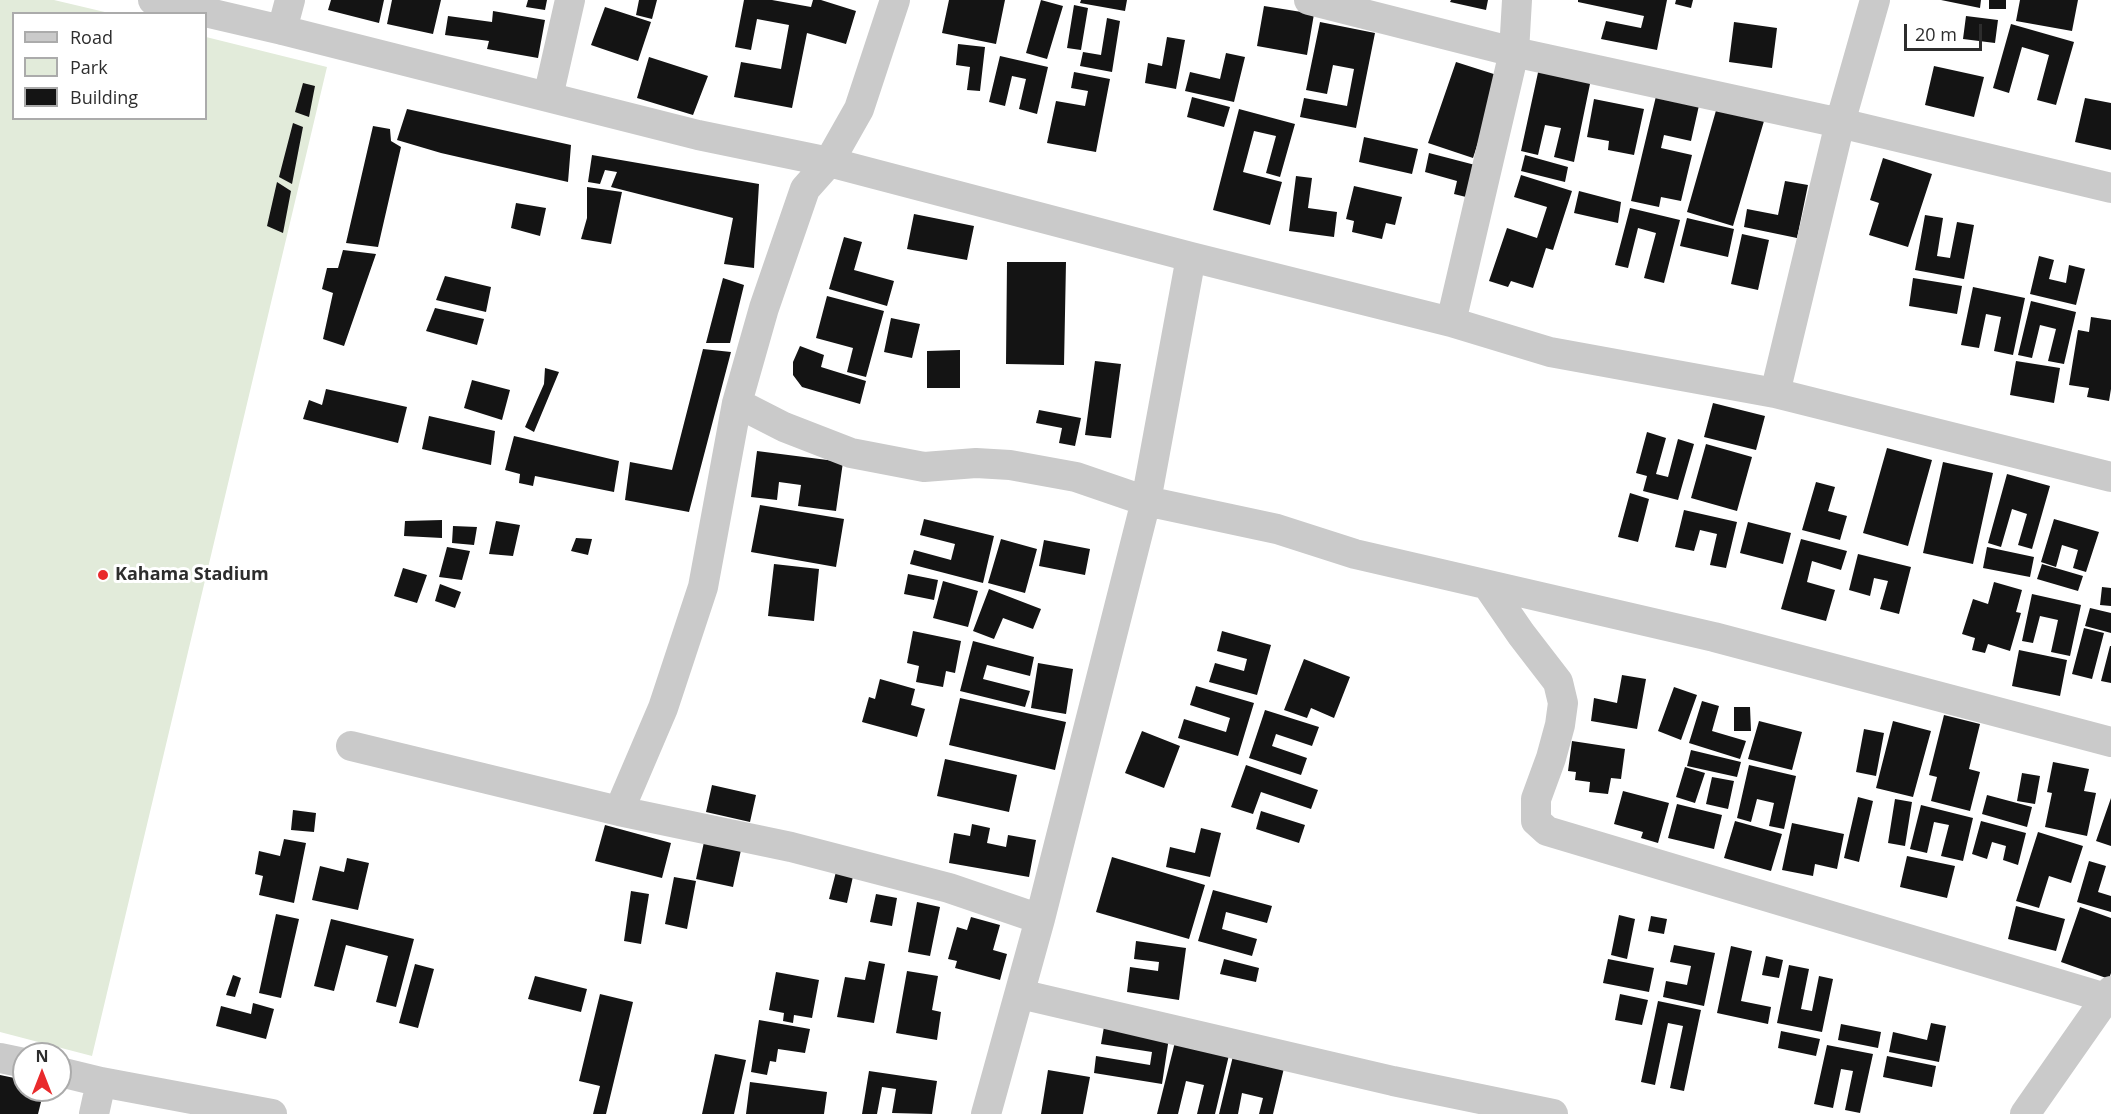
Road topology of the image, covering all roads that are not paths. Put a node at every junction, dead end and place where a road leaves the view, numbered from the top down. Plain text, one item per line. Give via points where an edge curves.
1 (153, 0) edge
2 (290, 0) edge
3 (570, 0) edge
4 (895, 0) edge
5 (1309, 0) edge
6 (1517, 0) edge
7 (1875, 0) edge
8 (1373, 8) edge
9 (205, 12) edge
10 (207, 13) edge
11 (282, 30) junction
12 (1514, 52) junction
13 (548, 97) junction
14 (1840, 123) junction
15 (829, 162) junction
16 (2111, 188) edge
17 (1191, 257) junction
18 (1451, 322) junction
19 (1775, 393) junction
20 (737, 403) junction
21 (2111, 477) edge
22 (1146, 501) junction
23 (1488, 586) junction
24 (2111, 742) edge
25 (351, 746) dead end
26 (619, 811) junction
27 (1040, 919) junction
28 (1020, 994) junction
29 (2108, 995) edge
30 (72, 1075) edge
31 (101, 1082) junction
32 (94, 1114) edge
33 (272, 1114) edge
34 (986, 1114) edge
35 (1553, 1114) edge
36 (2025, 1114) edge

1 - 9 street
2 - 11 street
3 - 13 street
4 - 15 street via 859,109
5 - 8 street
6 - 12 street
7 - 14 street
8 - 12 street
10 - 11 street
11 - 13 street
12 - 14 street
12 - 18 street
13 - 15 street via 698,135
14 - 16 street
14 - 19 street
15 - 17 street
15 - 20 street via 805,189 764,308
17 - 18 street
17 - 22 street
18 - 19 street via 1550,351
19 - 21 street
20 - 22 street via 784,427 851,453 924,467 1010,465 1076,477
20 - 26 street via 703,587 663,708
22 - 23 street via 1277,529 1356,554
22 - 27 street
23 - 24 street via 1714,637
23 - 29 street via 1558,682 1563,703 1560,725 1536,799 1536,821 1547,831
25 - 26 street
26 - 27 street via 791,847 949,888
27 - 28 street
28 - 34 street
28 - 35 street
29 - 36 street
30 - 31 street
31 - 32 street
31 - 33 street

